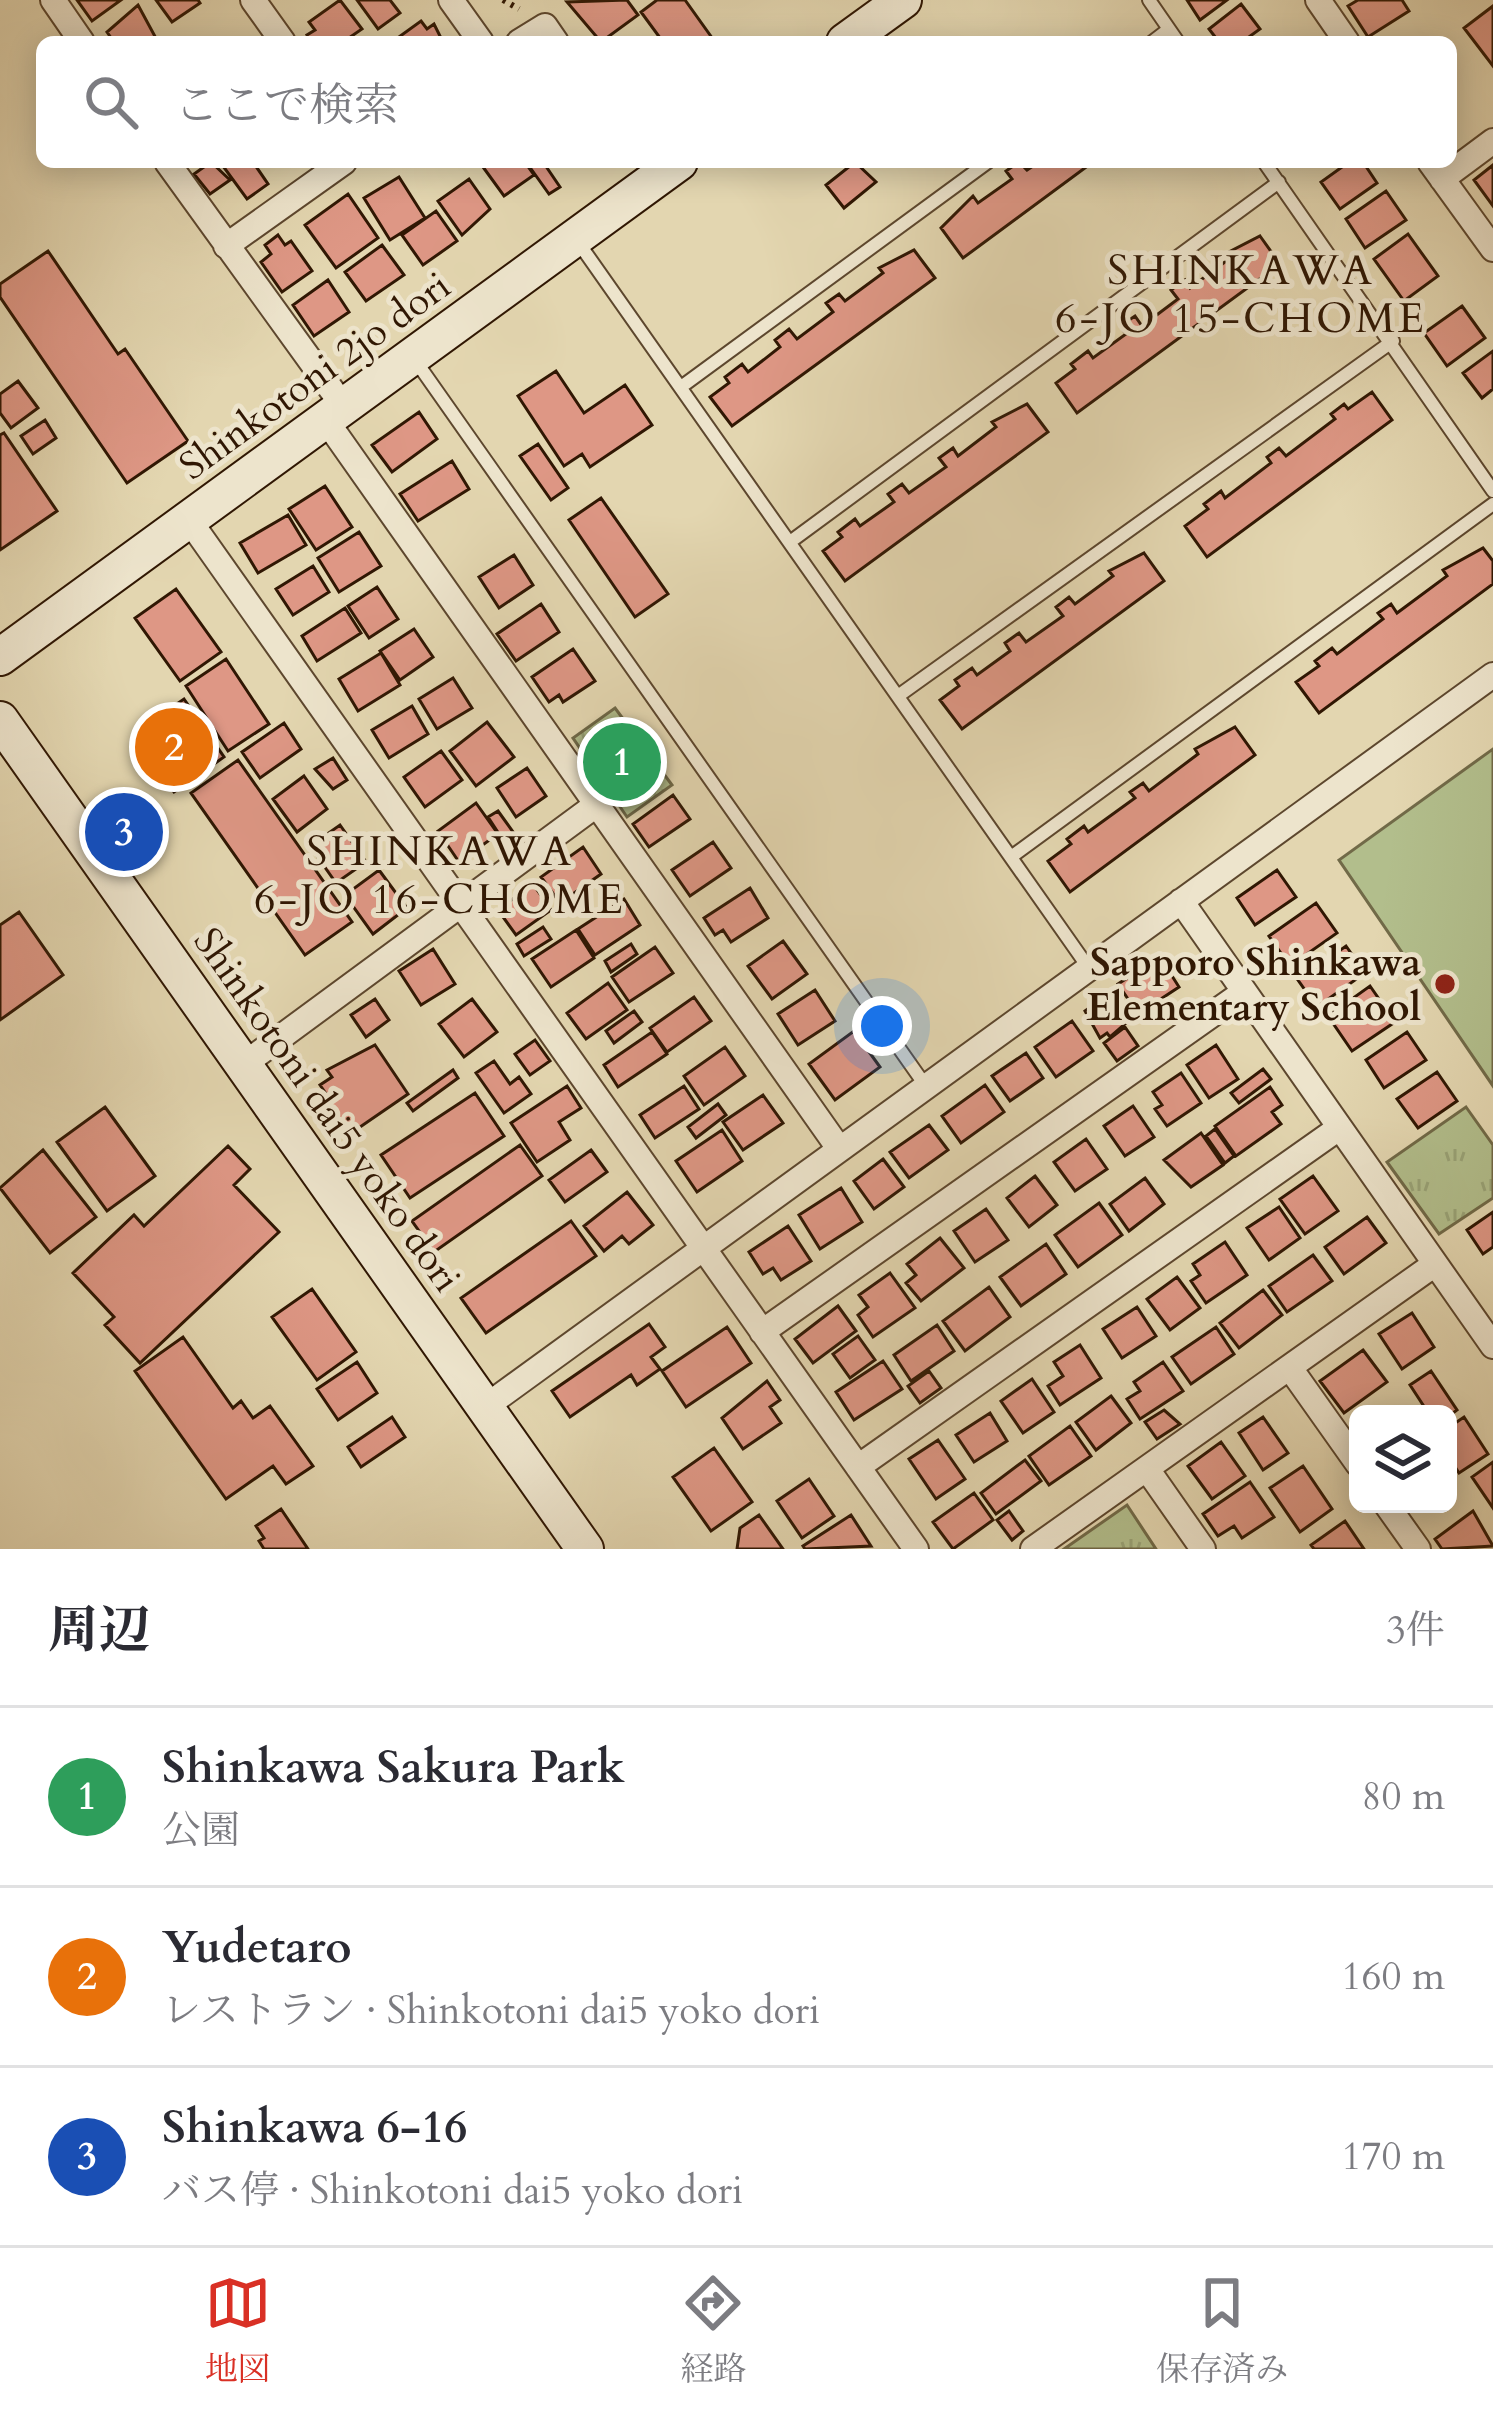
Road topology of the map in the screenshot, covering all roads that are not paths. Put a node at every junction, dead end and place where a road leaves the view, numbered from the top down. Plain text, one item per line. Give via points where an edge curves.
1 (52, 0) edge
2 (253, 0) edge
3 (451, 0) edge
4 (903, 0) edge
5 (1149, 0) edge
6 (1318, 0) edge
7 (1169, 29) junction
8 (78, 36) edge
9 (279, 36) edge
10 (477, 36) edge
11 (529, 36) edge
12 (552, 36) edge
13 (853, 36) edge
14 (1160, 36) edge
15 (1174, 36) edge
16 (1343, 36) edge
17 (1493, 141) edge
18 (1457, 160) edge
19 (171, 168) edge
20 (336, 168) edge
21 (661, 168) edge
22 (980, 168) edge
23 (1268, 168) edge
24 (1436, 171) edge
25 (1279, 182) junction
26 (575, 238) junction
27 (226, 246) junction
28 (1493, 249) edge
29 (1393, 341) junction
30 (412, 356) junction
31 (681, 387) junction
32 (335, 413) junction
33 (1493, 491) edge
34 (1493, 504) edge
35 (189, 520) junction
36 (790, 542) junction
37 (0, 657) edge
38 (1493, 675) edge
39 (898, 696) junction
40 (0, 720) edge
41 (596, 805) junction
42 (1011, 857) junction
43 (1181, 901) junction
44 (463, 904) junction
45 (1088, 967) junction
46 (1244, 992) junction
47 (243, 1065) junction
48 (925, 1085) junction
49 (1339, 1128) junction
50 (838, 1147) junction
51 (704, 1246) junction
52 (1435, 1264) junction
53 (762, 1332) junction
54 (1493, 1346) edge
55 (1290, 1368) junction
56 (485, 1407) junction
57 (1349, 1451) edge
58 (858, 1467) junction
59 (1147, 1469) junction
60 (1392, 1513) edge
61 (585, 1549) edge
62 (916, 1549) edge
63 (1033, 1549) edge
64 (1203, 1549) edge
65 (1418, 1549) edge

1 - 8 street
2 - 9 street
3 - 10 street
4 - 13 street
5 - 7 lane
6 - 16 street
7 - 14 lane
7 - 15 lane
11 - 12 street via 545,26
17 - 18 street
19 - 27 street
20 - 27 street
21 - 26 street, Shinkotoni 2jo dori
22 - 31 lane
23 - 25 lane
24 - 28 street
25 - 29 lane
25 - 36 lane
26 - 30 street, Shinkotoni 2jo dori
26 - 31 lane
27 - 32 street
29 - 33 lane
29 - 39 lane
30 - 32 street, Shinkotoni 2jo dori
30 - 48 lane
31 - 36 lane
32 - 35 street, Shinkotoni 2jo dori
32 - 41 street
34 - 42 lane
35 - 37 street, Shinkotoni 2jo dori
35 - 44 street
36 - 39 lane
38 - 43 street
39 - 42 lane
40 - 47 street, Shinkotoni dai5 yoko dori
41 - 44 street
41 - 50 street
42 - 45 lane
43 - 45 street
43 - 46 street
44 - 47 street
44 - 51 street
45 - 48 street
46 - 49 street
46 - 53 street
47 - 56 street, Shinkotoni dai5 yoko dori
48 - 50 street
49 - 52 street
49 - 58 street
50 - 51 street
51 - 53 street
51 - 56 street
52 - 54 street
52 - 55 street
53 - 58 street
55 - 57 street
55 - 59 street
56 - 61 street, Shinkotoni dai5 yoko dori
58 - 62 street
59 - 63 street
59 - 64 street
60 - 65 street

